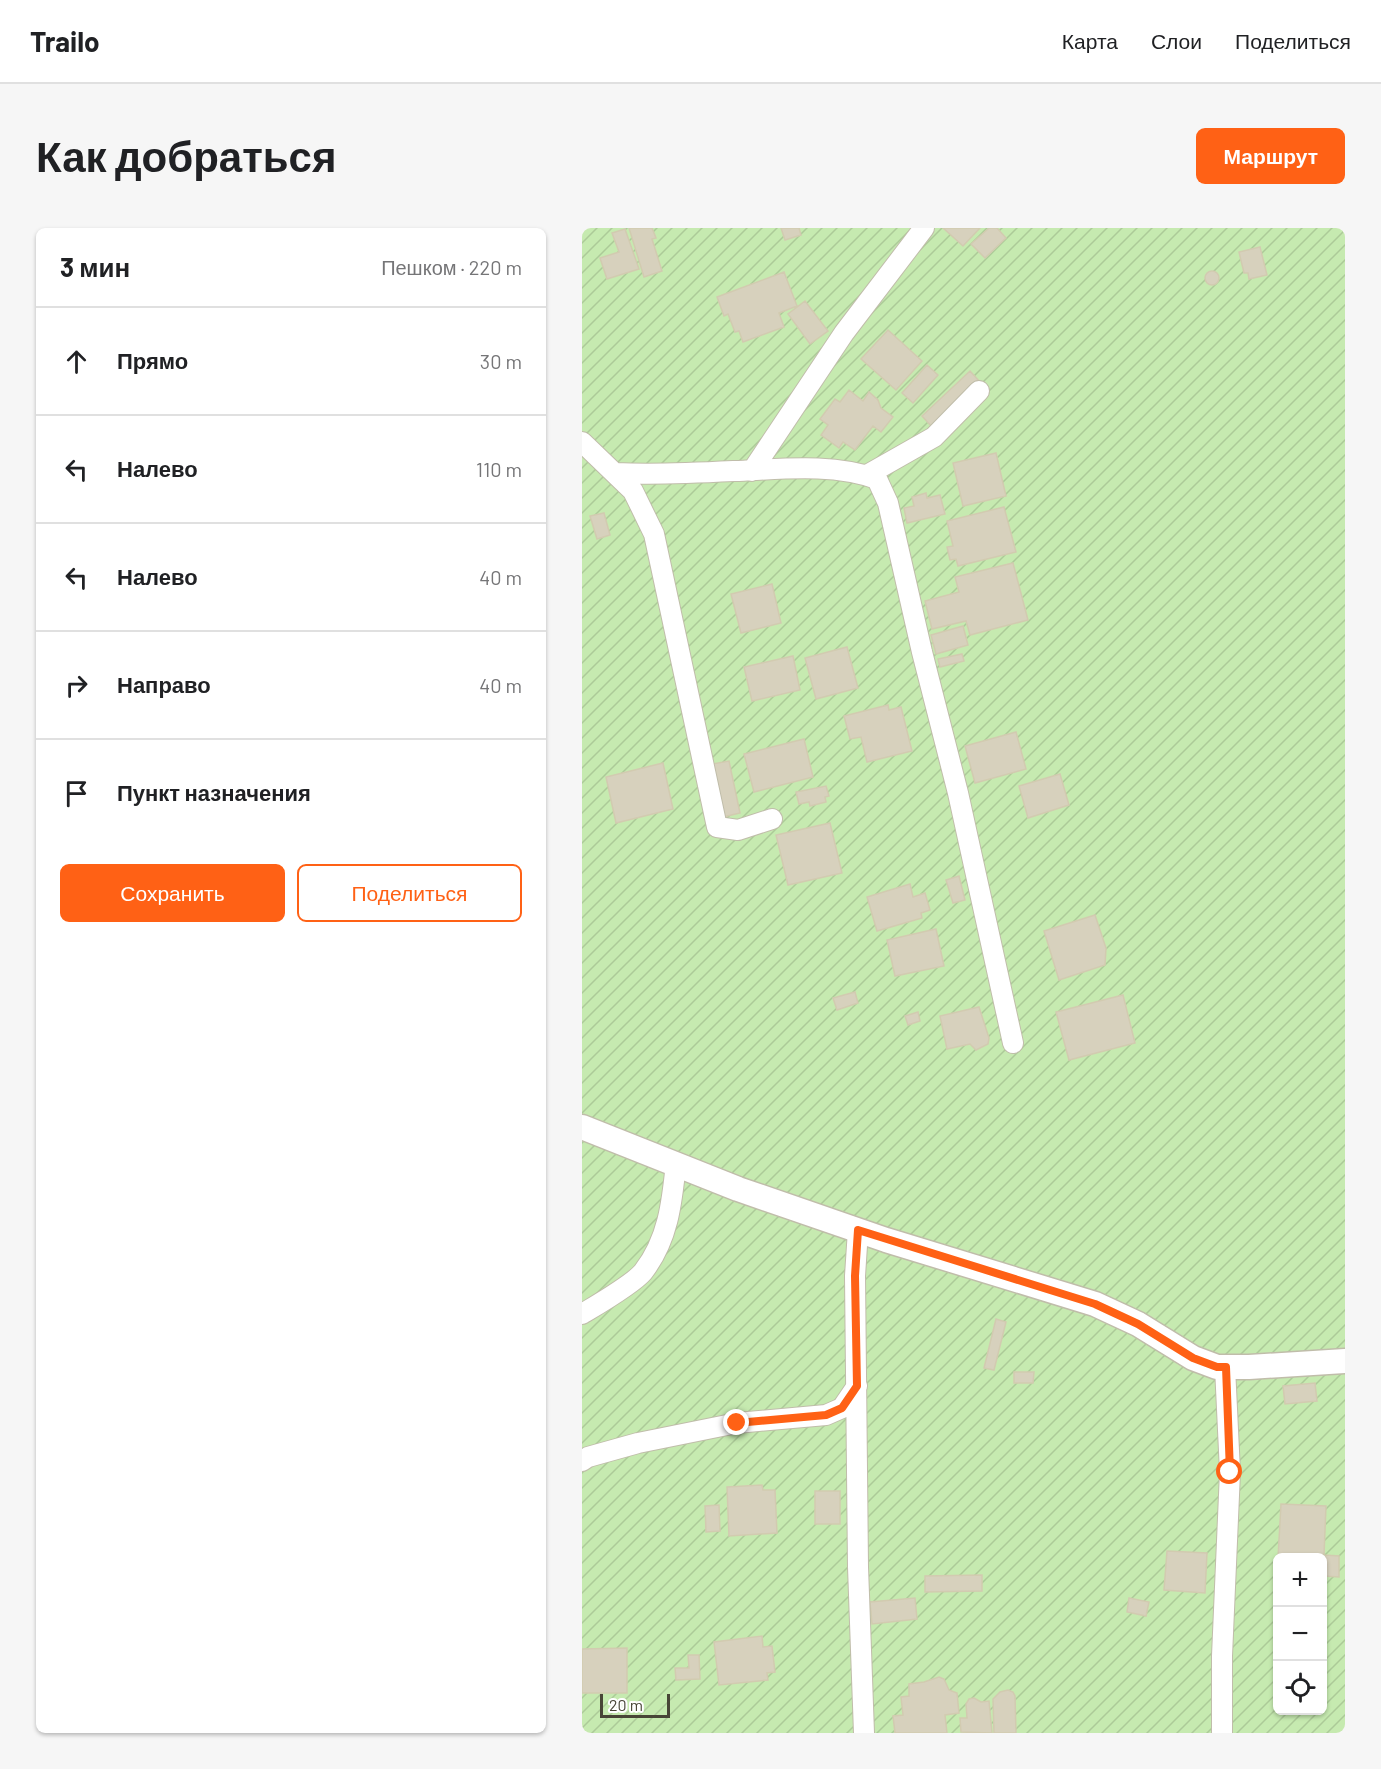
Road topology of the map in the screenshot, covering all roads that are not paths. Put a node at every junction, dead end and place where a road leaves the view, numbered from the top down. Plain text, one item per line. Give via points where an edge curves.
1 (924, 228) edge
2 (979, 391) dead end
3 (582, 442) edge
4 (752, 471) junction
5 (616, 473) junction
6 (867, 476) junction
7 (772, 819) dead end
8 (1013, 1043) dead end
9 (582, 1127) edge
10 (675, 1163) junction
11 (858, 1230) junction
12 (582, 1314) edge
13 (1345, 1361) edge
14 (1226, 1367) junction
15 (857, 1386) junction
16 (582, 1461) edge
17 (864, 1733) edge
18 (1222, 1733) edge

1 - 4 street via 844,333
2 - 6 street via 934,437
3 - 5 street
4 - 5 street
4 - 6 street via 795,468 855,471
5 - 7 street via 633,491 654,534 717,827 738,830
6 - 8 street via 877,479 888,503
9 - 10 street
10 - 11 street
10 - 12 street via 664,1238 642,1274
11 - 14 street via 1095,1304 1138,1324 1193,1358
11 - 15 street
13 - 14 street
14 - 18 street via 1230,1472
15 - 16 street via 842,1408 826,1415 737,1423 638,1443
15 - 17 street

